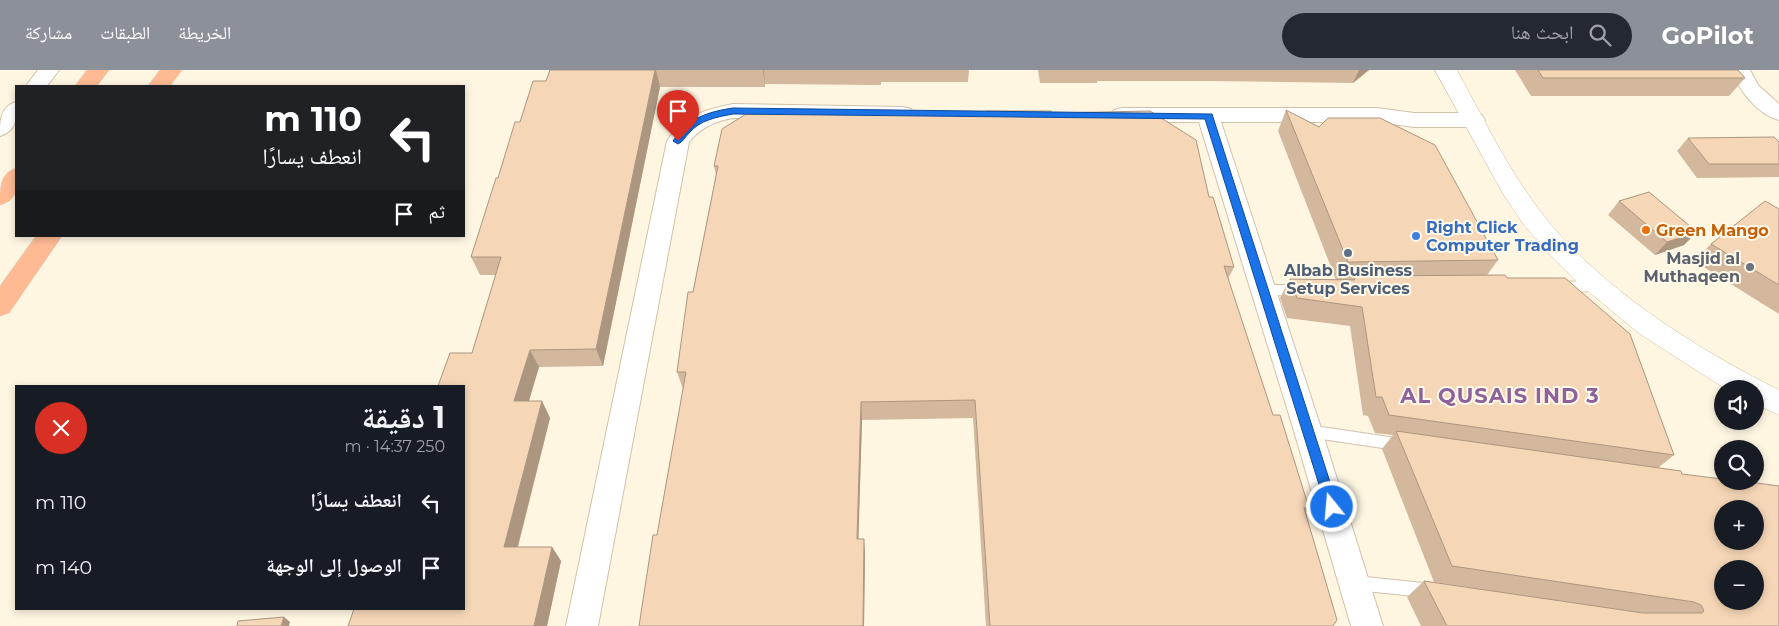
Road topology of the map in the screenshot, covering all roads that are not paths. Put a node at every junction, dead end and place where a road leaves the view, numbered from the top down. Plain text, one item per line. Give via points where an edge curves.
1 (49, 70) edge
2 (98, 70) edge
3 (171, 70) edge
4 (1446, 70) edge
5 (1740, 71) edge
6 (37, 85) edge
7 (87, 85) edge
8 (160, 85) edge
9 (1779, 96) edge
10 (15, 110) edge
11 (1779, 113) edge
12 (920, 114) edge
13 (1470, 114) junction
14 (1099, 115) edge
15 (1208, 116) junction
16 (0, 129) edge
17 (15, 177) edge
18 (0, 196) edge
19 (49, 237) edge
20 (1598, 286) junction
21 (1543, 288) edge
22 (1264, 290) junction
23 (1316, 290) edge
24 (0, 306) edge
25 (1736, 380) edge
26 (1764, 396) edge
27 (1779, 403) edge
28 (1308, 431) junction
29 (1414, 446) edge
30 (1356, 583) junction
31 (1445, 593) edge
32 (582, 626) edge
33 (1367, 626) edge

1 - 6 street
2 - 7 highway
3 - 8 highway
4 - 13 main road
5 - 9 street
5 - 11 street via 1750,89
10 - 16 street
12 - 32 street via 750,113 708,128 675,153
13 - 15 street via 1414,120 1377,115
13 - 20 main road via 1527,210
14 - 15 street
15 - 22 street
17 - 18 highway
19 - 24 highway
20 - 21 lane
20 - 25 main road via 1669,340
22 - 23 lane
22 - 28 street
26 - 27 main road
28 - 29 lane
28 - 30 street
30 - 31 lane
30 - 33 street

